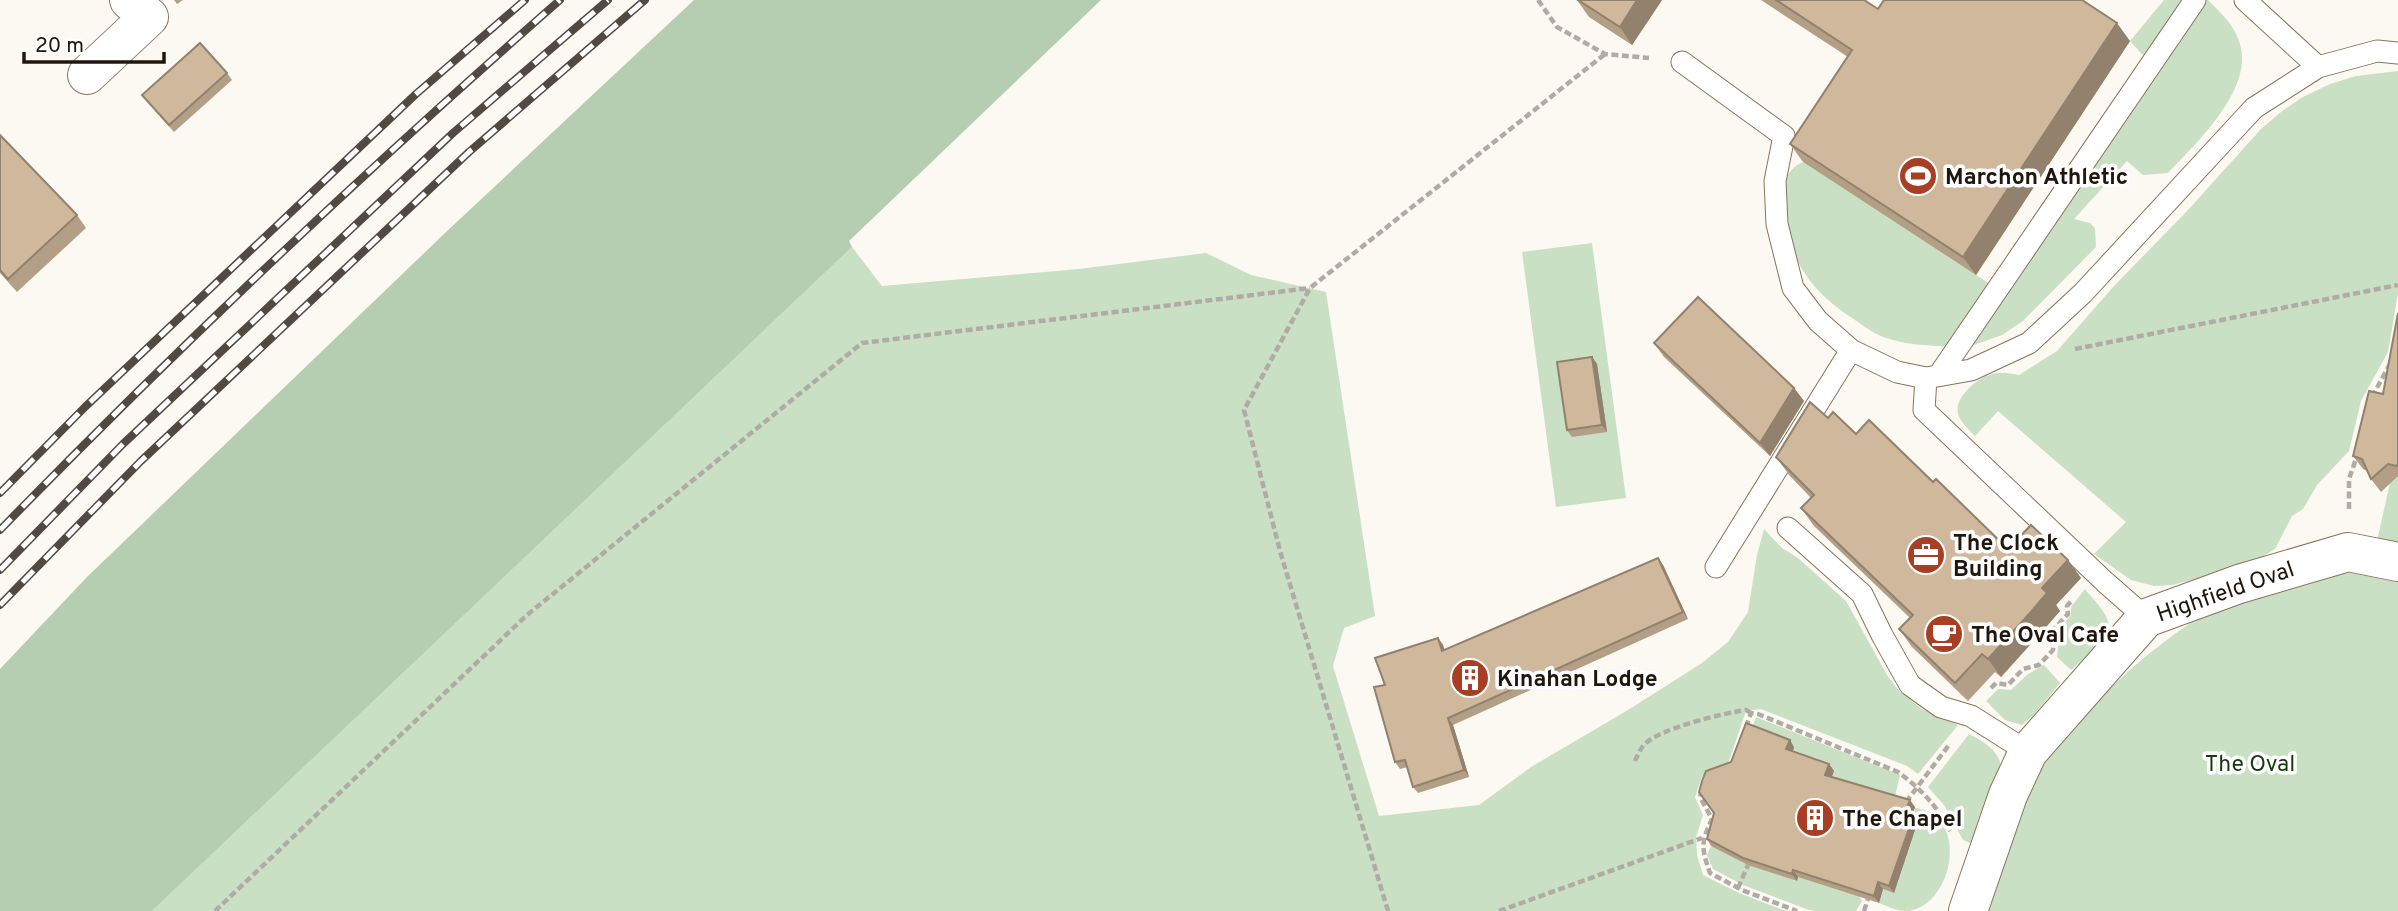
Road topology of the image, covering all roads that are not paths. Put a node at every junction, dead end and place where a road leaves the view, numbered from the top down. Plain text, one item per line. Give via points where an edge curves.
1 (2195, 0) edge
2 (2245, 0) edge
3 (139, 9) edge
4 (2398, 53) edge
5 (1682, 62) road end
6 (2318, 67) junction
7 (87, 75) dead end
8 (1851, 350) junction
9 (1932, 377) junction
10 (1788, 527) dead end
11 (2398, 562) edge
12 (1716, 567) dead end
13 (2146, 618) junction
14 (2028, 752) junction
15 (1968, 911) edge

1 - 9 lane
2 - 6 lane
3 - 7 street
4 - 6 lane via 2377,51
5 - 8 lane via 1784,136 1775,181 1777,224 1793,288 1818,321
6 - 9 lane via 2254,108 2094,281 2029,343 1971,370
8 - 9 lane via 1897,372
8 - 12 lane
9 - 13 lane via 1924,410
10 - 14 lane via 1862,594 1910,685 1941,708 1971,716
11 - 13 street, Highfield Oval via 2348,552
13 - 14 street, Highfield Oval
14 - 15 street, Highfield Oval via 2007,795

